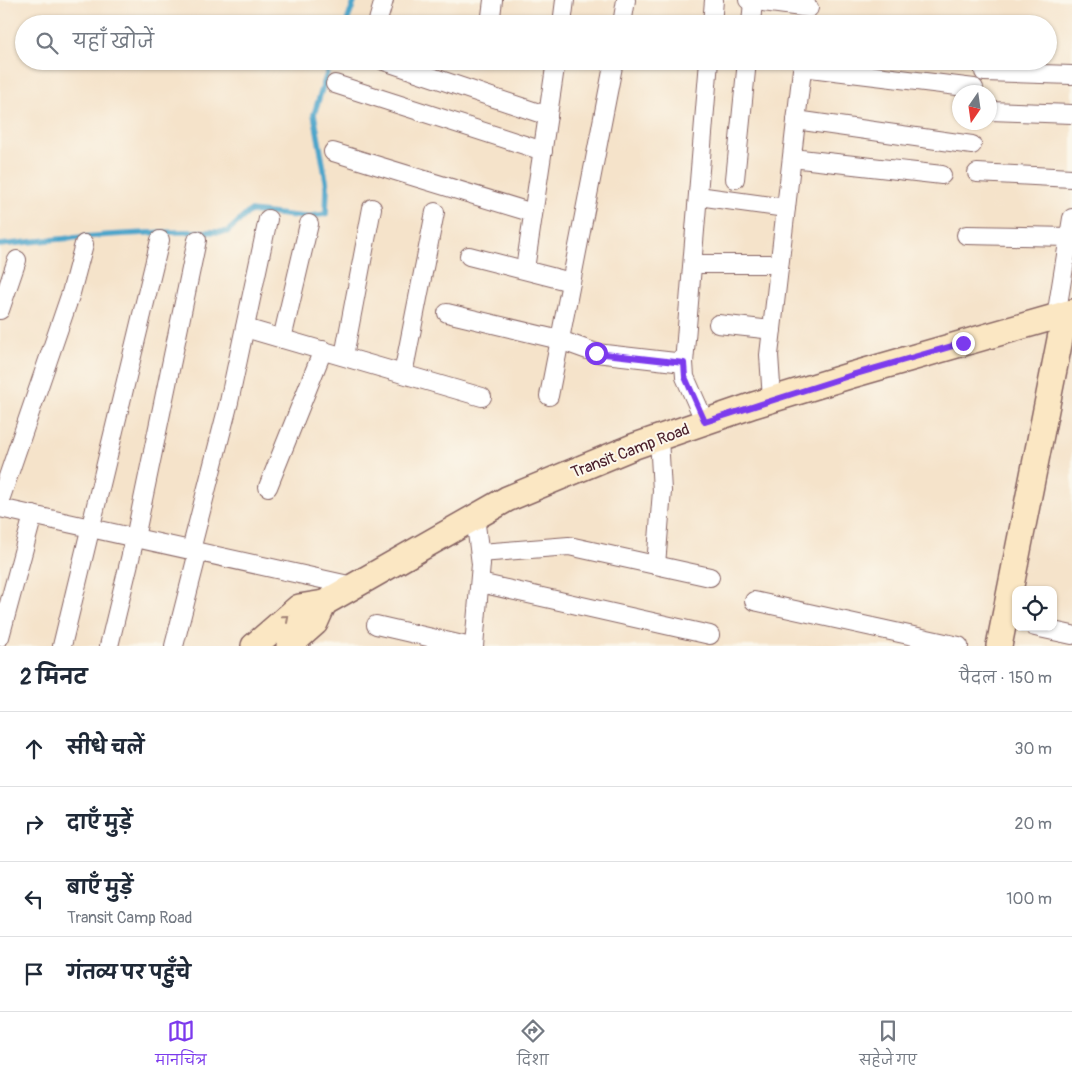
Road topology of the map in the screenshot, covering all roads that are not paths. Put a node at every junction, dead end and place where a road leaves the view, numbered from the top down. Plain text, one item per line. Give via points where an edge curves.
1 (384, 0) edge
2 (493, 0) edge
3 (565, 0) edge
4 (626, 0) edge
5 (714, 0) edge
6 (751, 0) edge
7 (809, 11) edge
8 (380, 15) edge
9 (491, 15) edge
10 (563, 15) edge
11 (624, 15) edge
12 (713, 15) edge
13 (751, 15) edge
14 (411, 70) edge
15 (555, 70) edge
16 (612, 70) edge
17 (708, 70) edge
18 (746, 70) edge
19 (802, 70) edge
20 (846, 70) edge
21 (984, 72) dead end
22 (1072, 75) edge
23 (335, 84) dead end
24 (953, 85) edge
25 (997, 111) edge
26 (1072, 114) edge
27 (548, 116) junction
28 (796, 120) junction
29 (972, 145) dead end
30 (543, 151) junction
31 (333, 152) dead end
32 (792, 158) junction
33 (977, 173) dead end
34 (942, 175) dead end
35 (1072, 178) edge
36 (735, 179) dead end
37 (698, 196) junction
38 (372, 208) dead end
39 (786, 208) junction
40 (435, 212) dead end
41 (533, 213) junction
42 (268, 218) dead end
43 (1072, 218) edge
44 (309, 224) dead end
45 (966, 235) dead end
46 (1069, 237) junction
47 (160, 240) dead end
48 (197, 240) dead end
49 (84, 244) dead end
50 (469, 256) dead end
51 (17, 260) dead end
52 (693, 264) junction
53 (779, 264) junction
54 (525, 269) junction
55 (572, 282) junction
56 (0, 310) edge
57 (447, 313) dead end
58 (1064, 314) edge
59 (718, 324) dead end
60 (245, 328) junction
61 (772, 330) junction
62 (282, 339) junction
63 (560, 340) junction
64 (323, 350) junction
65 (344, 356) junction
66 (684, 363) junction
67 (404, 374) junction
68 (549, 396) dead end
69 (482, 398) dead end
70 (772, 400) junction
71 (705, 422) junction
72 (659, 438) junction
73 (268, 487) dead end
74 (0, 500) edge
75 (0, 508) edge
76 (33, 516) junction
77 (475, 517) junction
78 (91, 528) junction
79 (135, 538) junction
80 (195, 551) junction
81 (480, 553) junction
82 (656, 565) junction
83 (710, 577) dead end
84 (480, 583) junction
85 (353, 586) junction
86 (754, 601) dead end
87 (324, 603) junction
88 (1010, 622) edge
89 (376, 625) dead end
90 (1054, 631) edge
91 (710, 635) dead end
92 (1072, 635) edge
93 (0, 637) edge
94 (62, 646) edge
95 (109, 646) edge
96 (174, 646) edge
97 (254, 646) edge
98 (292, 646) edge
99 (467, 646) edge
100 (959, 646) edge
101 (999, 646) edge

1 - 8 street
2 - 9 street
3 - 10 street
4 - 11 street
5 - 12 street
6 - 7 street
6 - 13 street
14 - 27 street
15 - 27 street
16 - 55 street
17 - 37 street
18 - 36 street
19 - 28 street
20 - 24 street
21 - 22 street
23 - 30 street
25 - 26 street
27 - 30 street
28 - 29 street
28 - 32 street
30 - 41 street
31 - 41 street
32 - 34 street
32 - 39 street
33 - 35 street
37 - 39 street
37 - 52 street
38 - 65 street
39 - 53 street
40 - 67 street
41 - 54 street
42 - 60 street
43 - 46 street
44 - 62 street
45 - 46 street
46 - 58 street
47 - 78 street
48 - 79 street
49 - 74 street via 72,293
50 - 54 street
51 - 56 street
52 - 53 street
52 - 66 street
53 - 61 street
54 - 55 street
55 - 63 street
57 - 63 street
58 - 70 main road, Transit Camp Road
58 - 88 main road
59 - 61 street
60 - 62 street
60 - 80 street
61 - 70 street via 769,354
62 - 64 street
63 - 66 street via 596,353
63 - 68 street
64 - 65 street
64 - 73 street
65 - 67 street
66 - 71 street via 685,377
67 - 69 street
70 - 71 main road, Transit Camp Road
71 - 72 main road, Transit Camp Road
72 - 77 main road, Transit Camp Road via 507,499
72 - 82 street via 662,491
75 - 76 street
76 - 78 street
76 - 93 street
77 - 81 street
77 - 85 main road, Transit Camp Road
78 - 79 street
78 - 94 street
79 - 80 street
79 - 95 street
80 - 85 street
80 - 96 street
81 - 82 street via 570,546
81 - 84 street
82 - 83 street
84 - 91 street
84 - 99 street
85 - 87 main road, Transit Camp Road
86 - 100 street
97 -> 87 main road, Transit Camp Road via 299,607
87 - 98 main road via 315,623
88 - 101 main road
89 - 99 street
90 - 92 street

